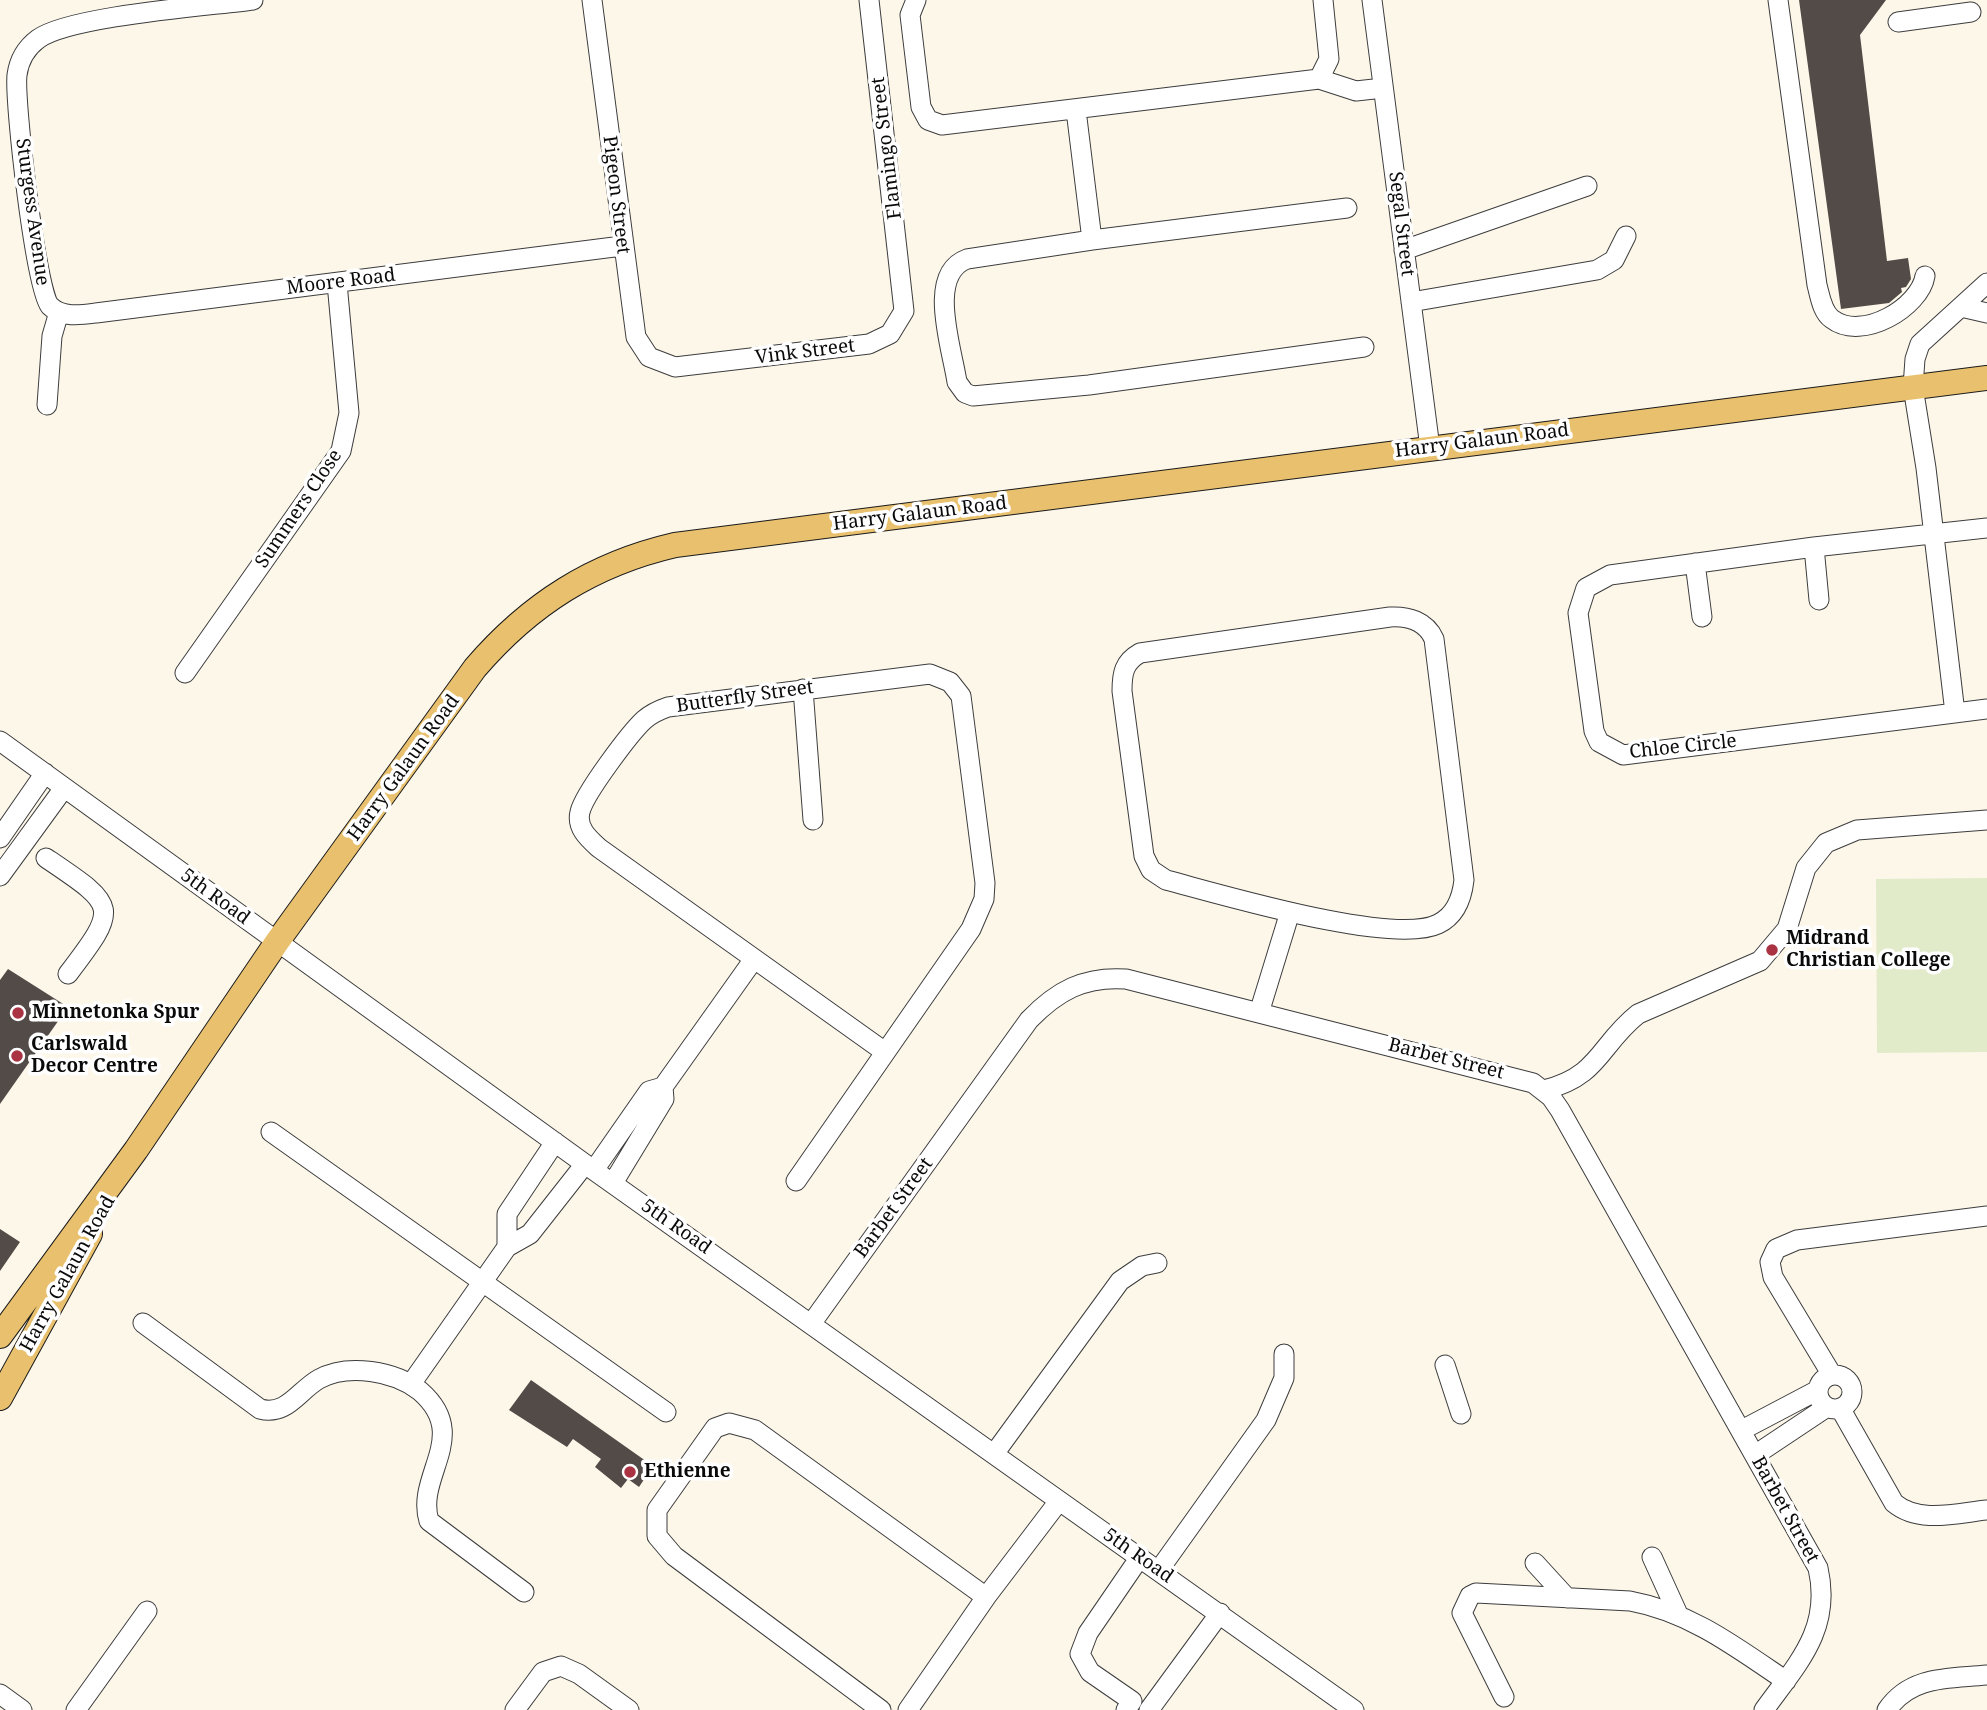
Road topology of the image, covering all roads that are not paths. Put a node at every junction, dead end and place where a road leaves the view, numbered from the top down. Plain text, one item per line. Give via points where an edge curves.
1 (253, 0) edge
2 (592, 0) edge
3 (869, 0) edge
4 (916, 0) edge
5 (1323, 0) edge
6 (1372, 0) edge
7 (1778, 0) edge
8 (1971, 12) dead end
9 (1898, 22) dead end
10 (1319, 79) junction
11 (1383, 88) junction
12 (1076, 110) junction
13 (1587, 186) dead end
14 (1347, 208) dead end
15 (1626, 236) dead end
16 (1093, 240) junction
17 (622, 246) junction
18 (1404, 250) junction
19 (1924, 276) dead end
20 (337, 283) junction
21 (1987, 283) edge
22 (905, 296) joint
23 (1411, 302) junction
24 (1961, 307) junction
25 (60, 312) junction
26 (1987, 313) edge
27 (1364, 348) dead end
28 (675, 367) joint
29 (1987, 378) edge
30 (1913, 387) junction
31 (47, 405) dead end
32 (1430, 448) junction
33 (1987, 528) edge
34 (1934, 535) junction
35 (1814, 547) junction
36 (1695, 563) junction
37 (1819, 600) dead end
38 (1702, 617) dead end
39 (185, 673) dead end
40 (803, 689) junction
41 (1987, 709) edge
42 (1955, 713) junction
43 (0, 741) edge
44 (45, 773) junction
45 (64, 788) junction
46 (813, 820) dead end
47 (1987, 820) edge
48 (0, 838) edge
49 (46, 858) dead end
50 (0, 876) edge
51 (1290, 912) junction
52 (277, 942) junction
53 (754, 959) junction
54 (68, 974) dead end
55 (1259, 1013) junction
56 (885, 1052) junction
57 (663, 1087) junction
58 (1544, 1090) junction
59 (271, 1132) dead end
60 (555, 1142) junction
61 (136, 1150) junction
62 (590, 1167) junction
63 (796, 1181) dead end
64 (613, 1183) junction
65 (1987, 1216) edge
66 (507, 1247) junction
67 (1157, 1263) dead end
68 (484, 1280) junction
69 (143, 1322) dead end
70 (811, 1324) junction
71 (0, 1336) edge
72 (1284, 1353) dead end
73 (1445, 1365) dead end
74 (1832, 1375) junction
75 (411, 1384) junction
76 (0, 1398) edge
77 (1828, 1402) junction
78 (666, 1412) dead end
79 (1461, 1414) dead end
80 (1742, 1430) junction
81 (994, 1454) junction
82 (1755, 1455) junction
83 (1059, 1501) junction
84 (1987, 1510) edge
85 (1140, 1557) junction
86 (1652, 1557) dead end
87 (1535, 1563) dead end
88 (1159, 1570) junction
89 (524, 1592) dead end
90 (986, 1597) junction
91 (1567, 1598) junction
92 (147, 1611) dead end
93 (1677, 1612) junction
94 (1220, 1613) junction
95 (1987, 1675) edge
96 (1786, 1681) junction
97 (0, 1694) edge
98 (1504, 1697) dead end
99 (1138, 1708) edge
100 (22, 1710) edge
101 (76, 1710) edge
102 (515, 1710) edge
103 (629, 1710) edge
104 (881, 1710) edge
105 (908, 1710) edge
106 (1354, 1710) edge
107 (1765, 1710) edge
108 (1887, 1710) edge

1 - 25 street, Sturgess Avenue via 57,30 40,38 23,55 16,89 39,270 47,302
2 - 17 street, Pigeon Street
3 - 22 street, Flamingo Street
4 - 12 street via 910,15 921,107 928,120 953,125
5 - 10 street via 1329,58
6 - 11 street, Segal Street
7 - 19 street via 1817,285 1825,311 1842,324 1873,324 1916,297
8 - 9 street
10 - 11 street via 1356,91
10 - 12 street
11 - 18 street, Segal Street
12 - 16 street
13 - 18 street
14 - 16 street
15 - 23 street via 1614,260 1597,270
16 - 27 street via 967,259 946,277 943,293 957,382 965,393 981,397 1062,388
17 - 20 street, Moore Road
17 - 28 street, Pigeon Street via 636,337 649,357
18 - 23 street, Segal Street
20 - 25 street, Moore Road via 96,313
20 - 39 street, Summers Close via 349,414 341,451
21 - 24 street
22 - 28 street, Vink Street via 898,323 880,340
23 - 32 street, Segal Street
24 - 26 street
24 - 30 street via 1918,348
25 - 31 street via 52,336
29 - 30 main road, Harry Galaun Road
30 - 32 main road, Harry Galaun Road
30 - 34 street
32 - 52 main road, Harry Galaun Road via 675,545 602,568 543,601 497,643
33 - 34 street, Chloe Circle
34 - 35 street, Chloe Circle
34 - 42 street
35 - 36 street, Chloe Circle
35 - 37 street
36 - 38 street
36 - 42 street, Chloe Circle via 1611,575 1586,588 1578,613 1591,718 1599,742 1610,750 1638,756
40 - 46 street
40 - 53 street, Butterfly Street via 654,712 634,730 579,814 583,832 599,848
40 - 56 street, Butterfly Street via 930,674 950,682 961,696 984,899 971,929
41 - 42 street, Chloe Circle
43 - 44 street, 5th Road
44 - 45 street, 5th Road
44 - 48 street
45 - 50 street
45 - 52 street, 5th Road
47 - 58 street via 1867,829 1826,843 1806,867 1787,929 1760,961 1638,1014 1590,1069
49 - 54 street via 81,881 102,902 106,917
51 - 51 street via 1166,880 1147,863 1122,691 1124,667 1140,653 1390,617 1415,620 1434,639 1464,880 1458,904 1440,923 1395,931
51 - 55 street
52 - 60 street, 5th Road
52 - 61 main road, Harry Galaun Road
53 - 56 street, Butterfly Street
53 - 57 street
55 - 58 street, Barbet Street via 1517,1077
55 - 70 street, Barbet Street via 1126,979 1093,979 1061,992 1029,1020
56 - 63 street, Butterfly Street
57 - 62 street via 649,1091
57 - 64 street via 664,1099
58 - 80 street, Barbet Street via 1560,1110
59 - 68 street
60 - 62 street, 5th Road
60 - 66 street via 507,1214
61 - 71 main road, Harry Galaun Road
61 - 76 main road, Harry Galaun Road
62 - 64 street, 5th Road
62 - 66 street via 530,1234
64 - 70 street, 5th Road
65 - 74 street via 1797,1240 1776,1249 1770,1262 1773,1278
66 - 68 street
67 - 81 street via 1130,1273 1114,1289
68 - 75 street
68 - 78 street
69 - 75 street via 267,1411 282,1408 319,1379 335,1373 377,1372
70 - 81 street, 5th Road
72 - 88 street via 1284,1378 1266,1420
73 - 79 street
74 - 77 street via 1824,1378
74 - 77 street via 1851,1385 1849,1401
75 - 89 street via 436,1410 444,1436 426,1504 429,1521
77 - 80 street
77 - 82 street
77 - 84 street via 1902,1510 1924,1516
80 - 82 street, Barbet Street
81 - 83 street, 5th Road
82 - 96 street, Barbet Street via 1821,1581 1819,1623
83 - 85 street, 5th Road
83 - 90 street
85 - 88 street, 5th Road
85 - 99 street via 1088,1633 1080,1654 1090,1672
86 - 93 street
87 - 91 street
88 - 94 street, 5th Road
90 - 104 street via 755,1430 729,1423 715,1428 657,1510 657,1536 674,1556
90 - 105 street
91 - 93 street via 1630,1601
91 - 98 street via 1484,1592 1469,1596 1464,1604 1465,1623
92 - 101 street
93 - 96 street
94 - 99 street
94 - 106 street, 5th Road
95 - 108 street via 1913,1685
96 - 107 street, Barbet Street
97 - 100 street
102 - 103 street via 543,1672 561,1667 579,1674

